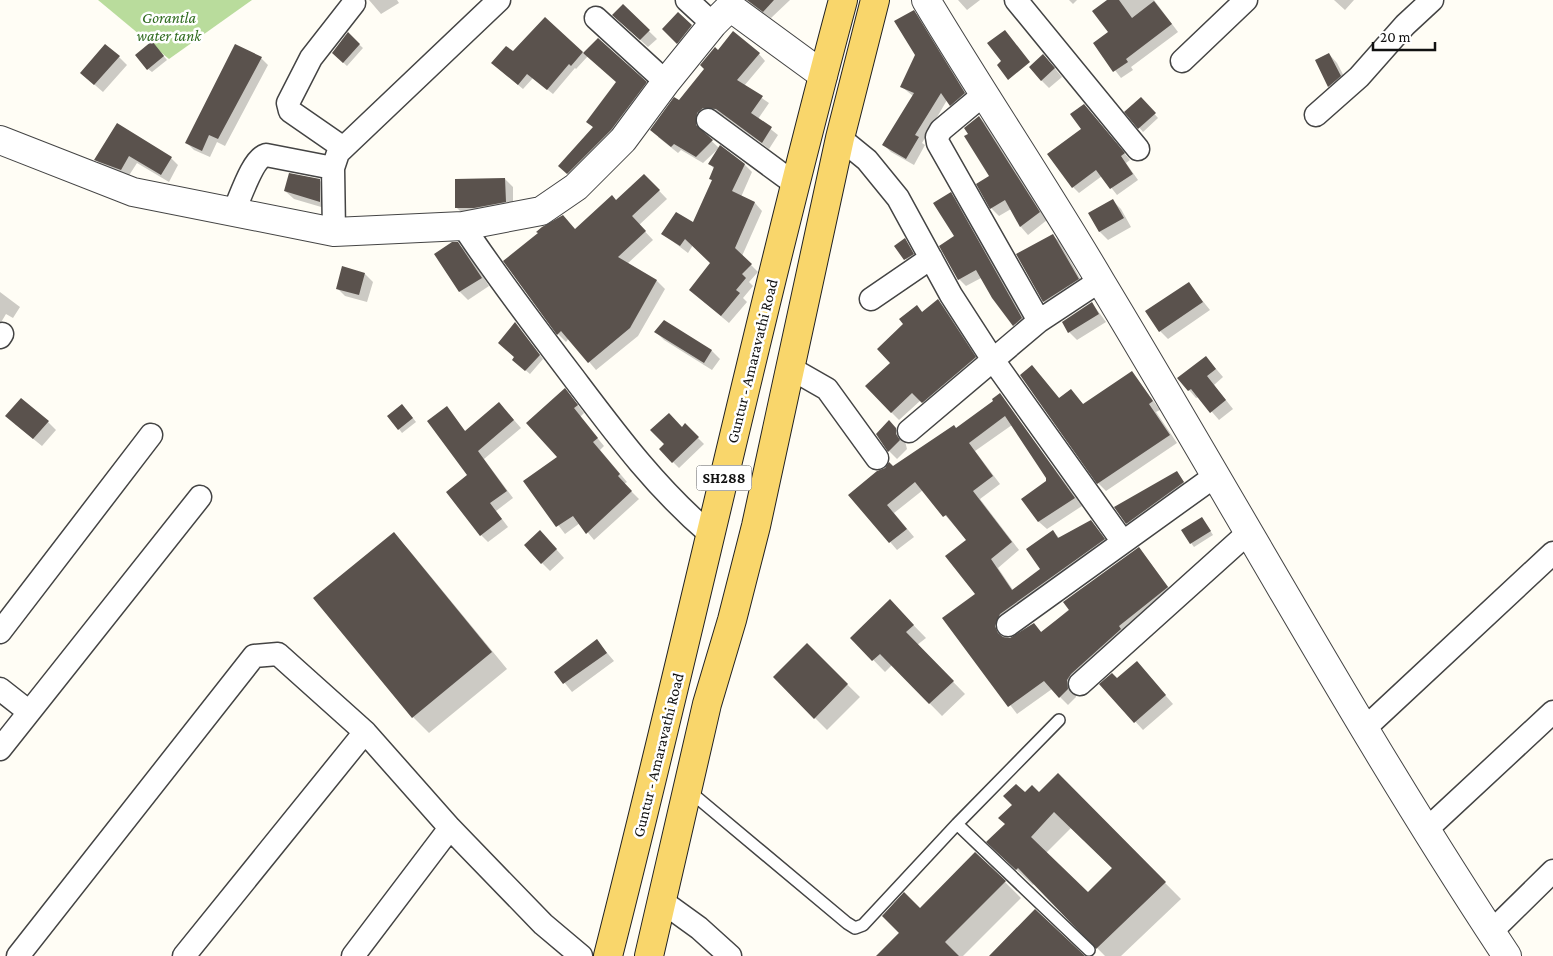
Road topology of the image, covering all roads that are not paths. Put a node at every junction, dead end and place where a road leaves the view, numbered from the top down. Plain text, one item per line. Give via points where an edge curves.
1 (499, 0) edge
2 (687, 0) edge
3 (843, 0) edge
4 (875, 0) edge
5 (926, 0) edge
6 (1016, 0) edge
7 (1246, 0) edge
8 (1432, 0) edge
9 (354, 3) dead end
10 (727, 10) edge
11 (596, 18) dead end
12 (1182, 61) dead end
13 (823, 75) junction
14 (666, 82) junction
15 (983, 95) junction
16 (1316, 114) dead end
17 (708, 120) dead end
18 (840, 138) junction
19 (0, 140) edge
20 (342, 147) junction
21 (1138, 149) dead end
22 (333, 168) junction
23 (796, 184) junction
24 (234, 213) junction
25 (463, 226) junction
26 (334, 232) junction
27 (931, 258) junction
28 (1101, 280) junction
29 (871, 299) dead end
30 (1039, 321) junction
31 (992, 360) junction
32 (792, 369) junction
33 (909, 431) dead end
34 (151, 435) dead end
35 (877, 458) dead end
36 (1215, 476) junction
37 (200, 497) dead end
38 (1249, 532) junction
39 (710, 534) junction
40 (1123, 542) junction
41 (1553, 553) edge
42 (1008, 625) dead end
43 (0, 632) edge
44 (1080, 684) dead end
45 (0, 689) edge
46 (28, 711) junction
47 (1553, 712) edge
48 (1060, 720) dead end
49 (1364, 730) junction
50 (365, 732) junction
51 (0, 749) edge
52 (688, 790) junction
53 (957, 824) junction
54 (450, 828) junction
55 (1426, 830) junction
56 (1553, 871) edge
57 (663, 902) junction
58 (1491, 932) junction
59 (1089, 950) dead end
60 (18, 956) edge
61 (184, 956) edge
62 (353, 956) edge
63 (581, 956) edge
64 (608, 956) edge
65 (649, 956) edge
66 (730, 956) edge
67 (1507, 956) edge

1 - 20 street
2 - 10 street
3 - 13 main road, Guntur - Amaravathi Road / SH288
4 - 18 main road, SH288
5 - 15 street
6 - 21 street
7 - 12 street
8 - 16 street via 1359,77
9 - 20 street via 311,58 288,103 290,111
10 - 13 street
10 - 14 street
11 - 14 street
13 - 23 main road, Guntur - Amaravathi Road / SH288
14 - 25 street via 623,140 576,187 540,211
15 - 28 street
15 - 30 street via 941,130 938,143
17 - 23 street
18 - 27 street via 882,176
18 - 32 main road, SH288
19 - 24 street via 133,192
20 - 22 street
22 - 24 street via 262,156 255,164
22 - 26 street
23 - 39 main road, Guntur - Amaravathi Road / SH288
24 - 26 street
25 - 26 street
25 - 39 street via 623,442 665,494
27 - 29 street
27 - 31 street
28 - 30 street
28 - 36 street
30 - 31 street
31 - 33 street
31 - 40 street
32 - 35 street via 827,389
32 - 52 main road, SH288 via 756,526 707,704
34 - 43 street
36 - 38 street
36 - 40 street
37 - 46 street
38 - 44 street
38 - 49 street
39 - 64 main road, Guntur - Amaravathi Road / SH288
40 - 42 street
41 - 49 street
45 - 46 street
46 - 51 street
47 - 55 street
48 - 53 lane
49 - 55 street
50 - 54 street
50 - 60 street via 278,654 254,656
50 - 61 street
52 - 53 lane via 855,928 863,925
52 - 57 main road, SH288
53 - 59 lane
54 - 62 street
54 - 63 street via 553,934
55 - 58 street
56 - 58 street
57 - 65 main road, SH288
57 - 66 street via 700,928
58 - 67 street

